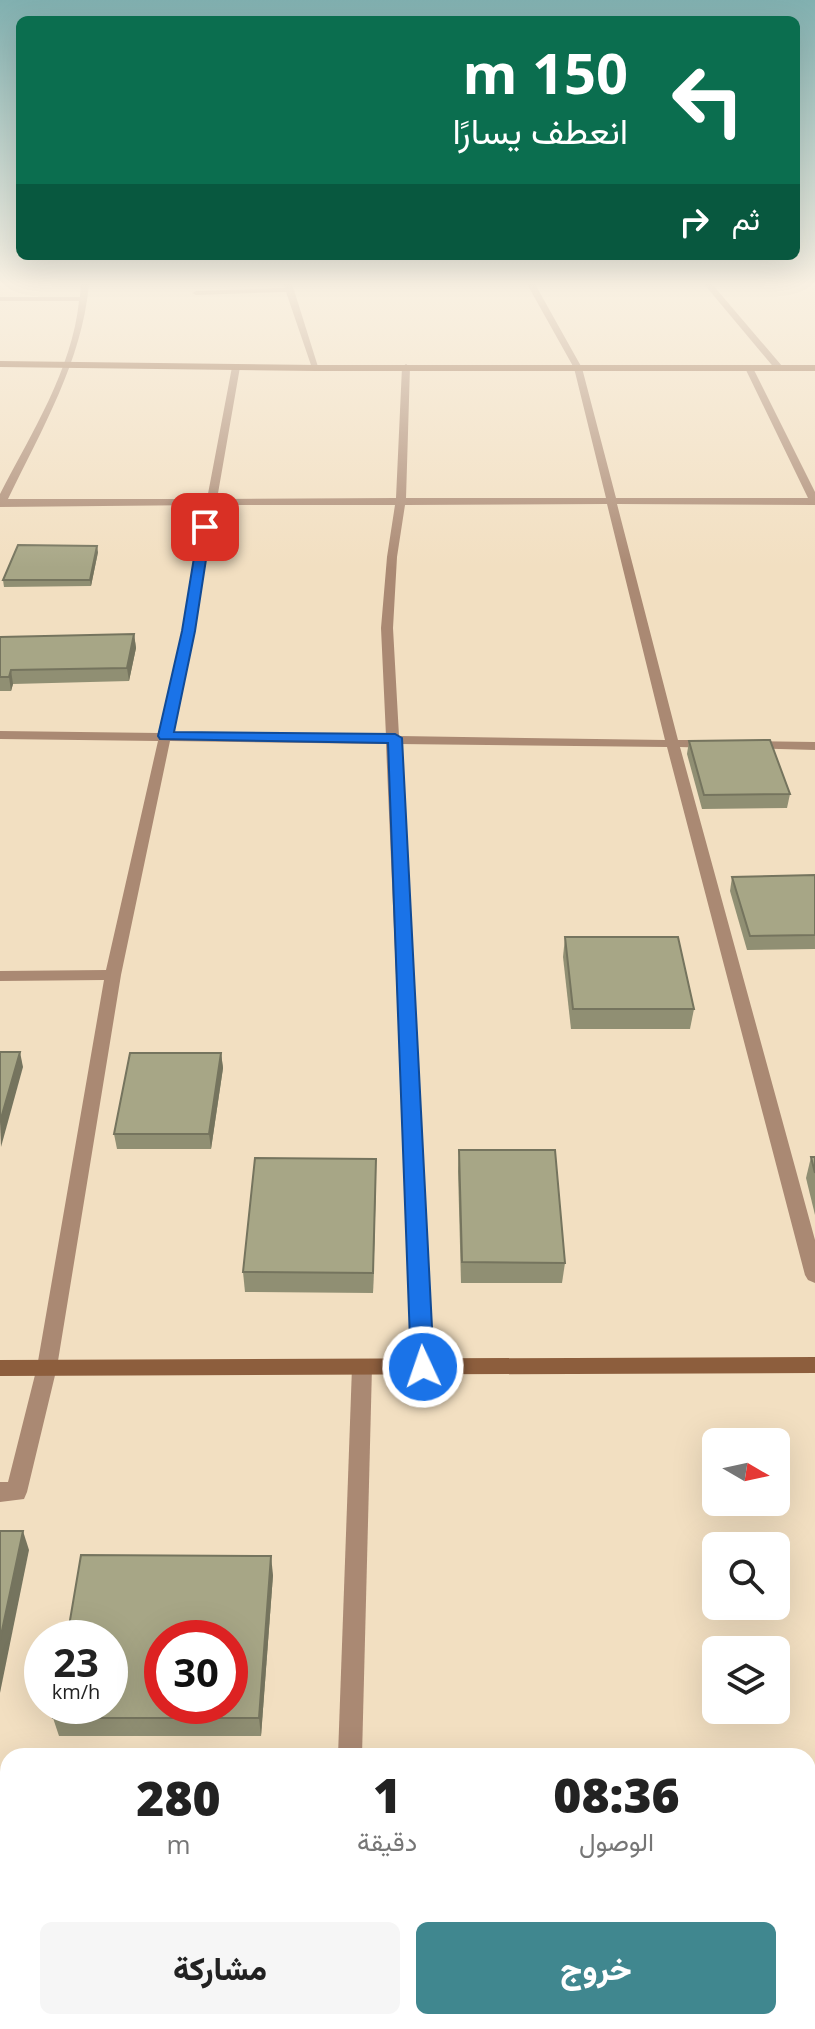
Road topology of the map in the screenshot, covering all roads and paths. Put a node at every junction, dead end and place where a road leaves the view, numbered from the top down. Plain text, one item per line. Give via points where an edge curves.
1 (60, 379) edge
2 (234, 379) edge
3 (406, 379) edge
4 (581, 379) edge
5 (754, 379) edge
6 (401, 499) junction
7 (209, 501) junction
8 (610, 501) junction
9 (815, 501) edge
10 (0, 502) edge
11 (0, 735) edge
12 (166, 736) junction
13 (395, 738) junction
14 (673, 744) junction
15 (720, 744) edge
16 (736, 745) edge
17 (815, 746) edge
18 (113, 975) junction
19 (0, 976) edge
20 (815, 1275) edge
21 (815, 1365) edge
22 (47, 1367) junction
23 (362, 1367) junction
24 (423, 1367) junction
25 (0, 1368) edge
26 (0, 1492) edge
27 (350, 1748) edge

1 - 10 street
2 - 7 street
3 - 6 street
4 - 8 street
5 - 9 street
6 - 7 street
6 - 8 street
6 - 13 street via 387,628
7 - 10 street
7 - 12 street
8 - 9 street
8 - 14 street
11 - 12 street
12 - 13 street
12 - 18 street
13 - 14 street
13 - 24 street
14 - 15 street
14 - 20 street
16 - 17 street
18 - 19 street
18 - 22 street
21 - 24 street
22 - 23 street
22 - 25 street
22 - 26 street via 16,1492
23 - 24 street
23 - 27 street

